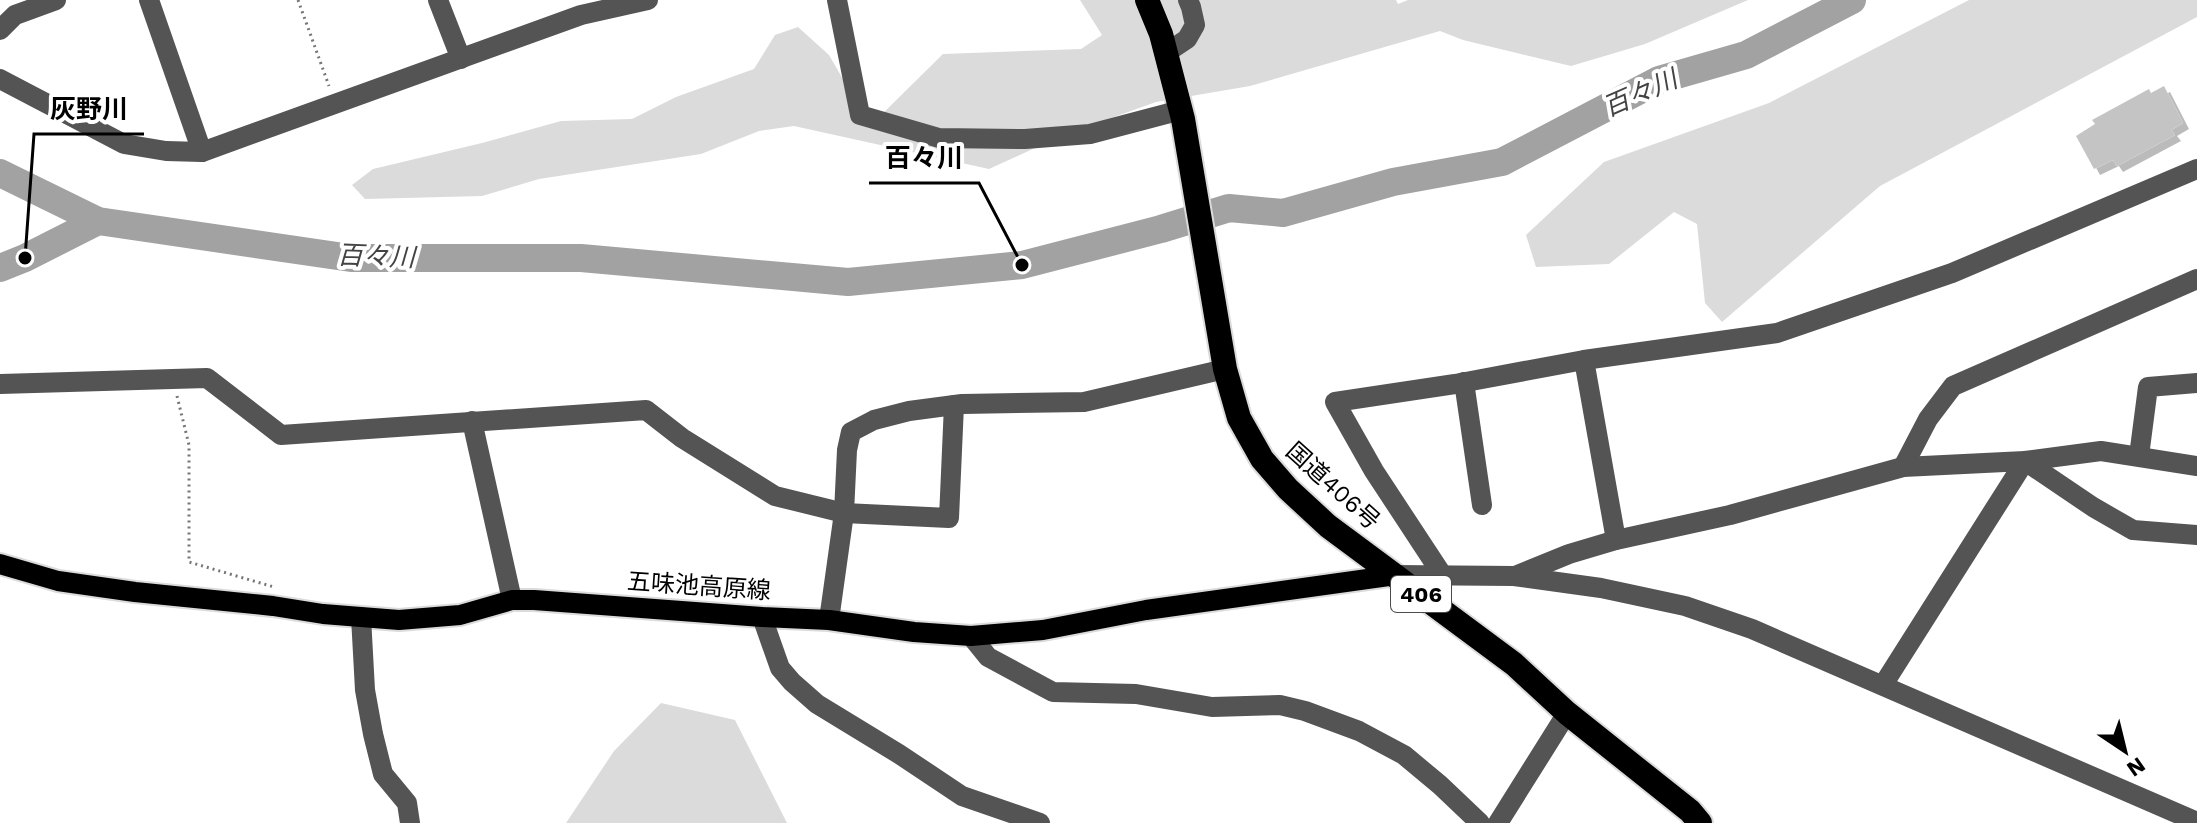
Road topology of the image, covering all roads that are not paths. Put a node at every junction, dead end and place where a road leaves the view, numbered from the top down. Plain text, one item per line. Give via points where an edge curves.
1 (56, 0) edge
2 (149, 0) edge
3 (438, 0) edge
4 (648, 0) edge
5 (837, 0) edge
6 (1147, 0) edge
7 (1188, 0) edge
8 (0, 30) edge
9 (1166, 53) junction
10 (461, 59) junction
11 (0, 79) edge
12 (1182, 115) junction
13 (202, 152) junction
14 (2197, 169) edge
15 (2197, 279) edge
16 (1584, 360) junction
17 (1225, 369) junction
18 (1464, 382) junction
19 (2197, 383) edge
20 (0, 384) edge
21 (954, 405) junction
22 (472, 421) junction
23 (2139, 456) junction
24 (2025, 461) junction
25 (2197, 466) edge
26 (1903, 467) junction
27 (1482, 505) dead end
28 (844, 513) junction
29 (2197, 535) edge
30 (1616, 540) junction
31 (0, 564) edge
32 (1396, 575) junction
33 (1443, 576) junction
34 (1514, 576) junction
35 (512, 600) junction
36 (361, 617) junction
37 (762, 617) junction
38 (829, 620) junction
39 (971, 636) junction
40 (1883, 685) junction
41 (1567, 713) junction
42 (2190, 821) edge
43 (410, 823) edge
44 (1040, 823) edge
45 (1480, 823) edge
46 (1498, 823) edge
47 (1700, 823) edge

1 - 8 street via 15,15
2 - 13 street
3 - 10 street
4 - 10 street via 581,15
5 - 12 street via 860,115 939,138 1025,139 1090,134
6 - 9 highway, 国道406号 / 406
7 - 9 street via 1195,25 1187,39
9 - 12 highway, 国道406号 / 406
10 - 13 street
11 - 13 street via 124,144
12 - 17 highway, 国道406号 / 406
14 - 16 street via 1952,273 1777,333
15 - 26 street via 1953,386
16 - 18 street
16 - 30 street
17 - 21 street via 1084,402
17 - 32 highway, 国道406号 / 406 via 1239,418 1262,459 1328,526
18 - 27 street
18 - 33 street via 1335,402
19 - 23 street via 2148,387
20 - 22 street via 207,378 281,435
21 - 28 street via 874,420 851,432
21 - 28 street via 949,518
22 - 28 street via 646,410 775,496
22 - 35 street
23 - 24 street via 2101,451
23 - 25 street
24 - 26 street
24 - 29 street via 2133,530
24 - 40 street
26 - 30 street
28 - 38 street
30 - 34 street
31 - 36 main road, 五味池高原線 via 58,581
32 - 33 street
32 - 39 main road, 五味池高原線 via 1043,630
32 - 41 highway, 国道406号 / 406 via 1514,664
33 - 34 street
34 - 40 street via 1685,606
35 - 36 main road, 五味池高原線 via 460,615
35 - 37 main road, 五味池高原線
36 - 43 street via 373,734 383,774 407,803
37 - 38 main road, 五味池高原線
37 - 44 street via 780,668 817,704 962,796
38 - 39 main road, 五味池高原線
39 - 45 street via 988,657 1053,692 1136,694 1212,707 1280,705 1305,711 1404,755
40 - 42 street
41 - 46 street
41 - 47 highway, 国道406号 / 406

